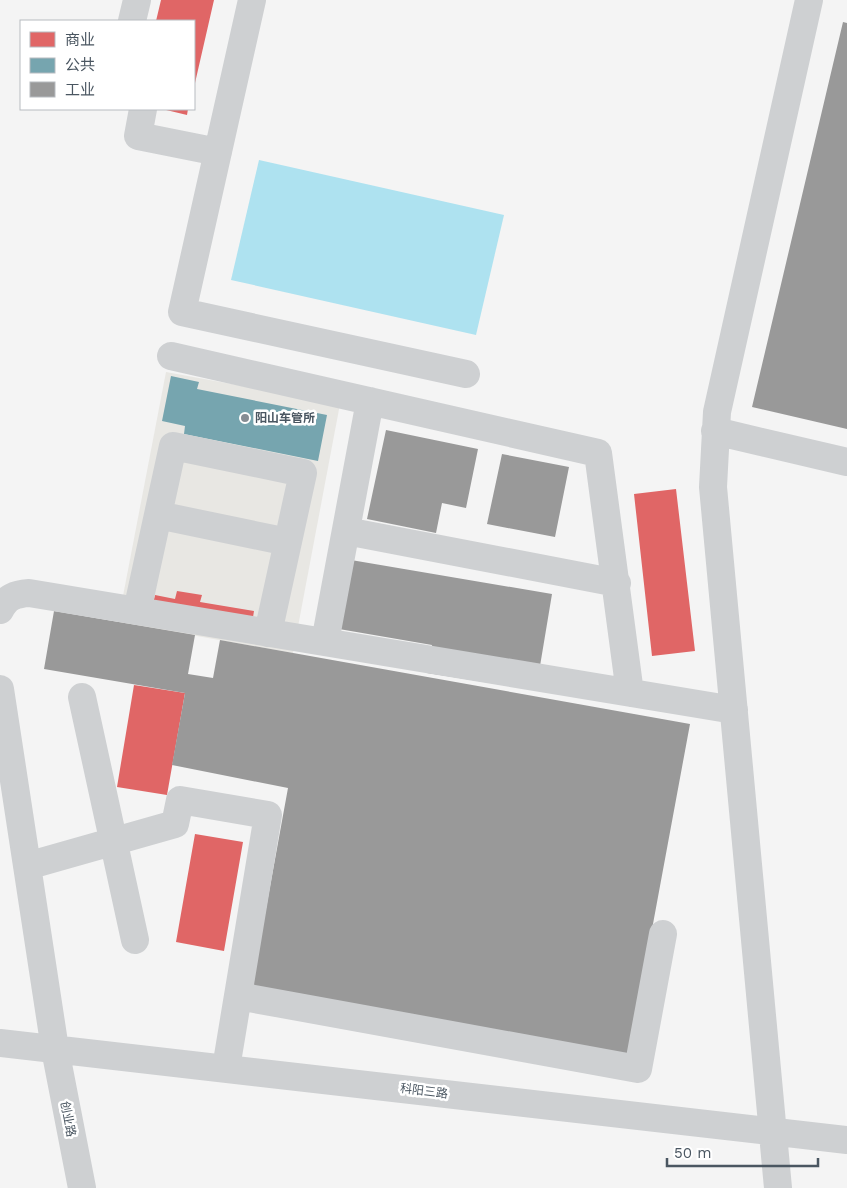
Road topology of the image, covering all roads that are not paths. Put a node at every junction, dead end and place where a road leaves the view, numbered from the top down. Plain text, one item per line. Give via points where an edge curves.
1 (137, 0) edge
2 (252, 0) edge
3 (809, 0) edge
4 (132, 20) edge
5 (143, 110) edge
6 (218, 152) junction
7 (171, 356) dead end
8 (466, 374) dead end
9 (370, 401) junction
10 (716, 431) junction
11 (847, 462) edge
12 (158, 515) junction
13 (346, 531) junction
14 (288, 542) junction
15 (616, 583) junction
16 (1, 602) edge
17 (137, 611) junction
18 (268, 633) junction
19 (325, 642) junction
20 (0, 689) edge
21 (630, 693) junction
22 (82, 697) dead end
23 (734, 710) junction
24 (115, 841) junction
25 (27, 866) junction
26 (663, 934) dead end
27 (136, 940) dead end
28 (238, 996) junction
29 (0, 1043) edge
30 (55, 1049) junction
31 (226, 1068) junction
32 (773, 1132) junction
33 (847, 1140) edge
34 (82, 1188) edge
35 (778, 1188) edge

1 - 4 street
2 - 6 street
3 - 10 street via 716,412
5 - 6 street via 138,136
6 - 8 street via 182,312
7 - 9 street
9 - 13 street
9 - 15 street via 598,453
10 - 11 street
10 - 23 street via 713,487
12 - 14 street
12 - 14 street via 173,446 303,473
12 - 17 street
13 - 15 street
13 - 19 street
14 - 18 street
15 - 21 street
16 - 17 street via 29,593
17 - 18 street
18 - 19 street
19 - 21 street
20 - 25 street, 创业路
21 - 23 street
22 - 24 street
23 - 32 street
24 - 25 street
24 - 27 street
24 - 28 street via 175,824 180,800 268,815
25 - 30 street, 创业路
26 - 28 street via 638,1069
28 - 31 street
29 - 30 street, 科阳三路
30 - 31 street, 科阳三路
30 - 34 street, 创业路
31 - 32 street, 科阳三路
32 - 33 street, 科阳三路
32 - 35 street

